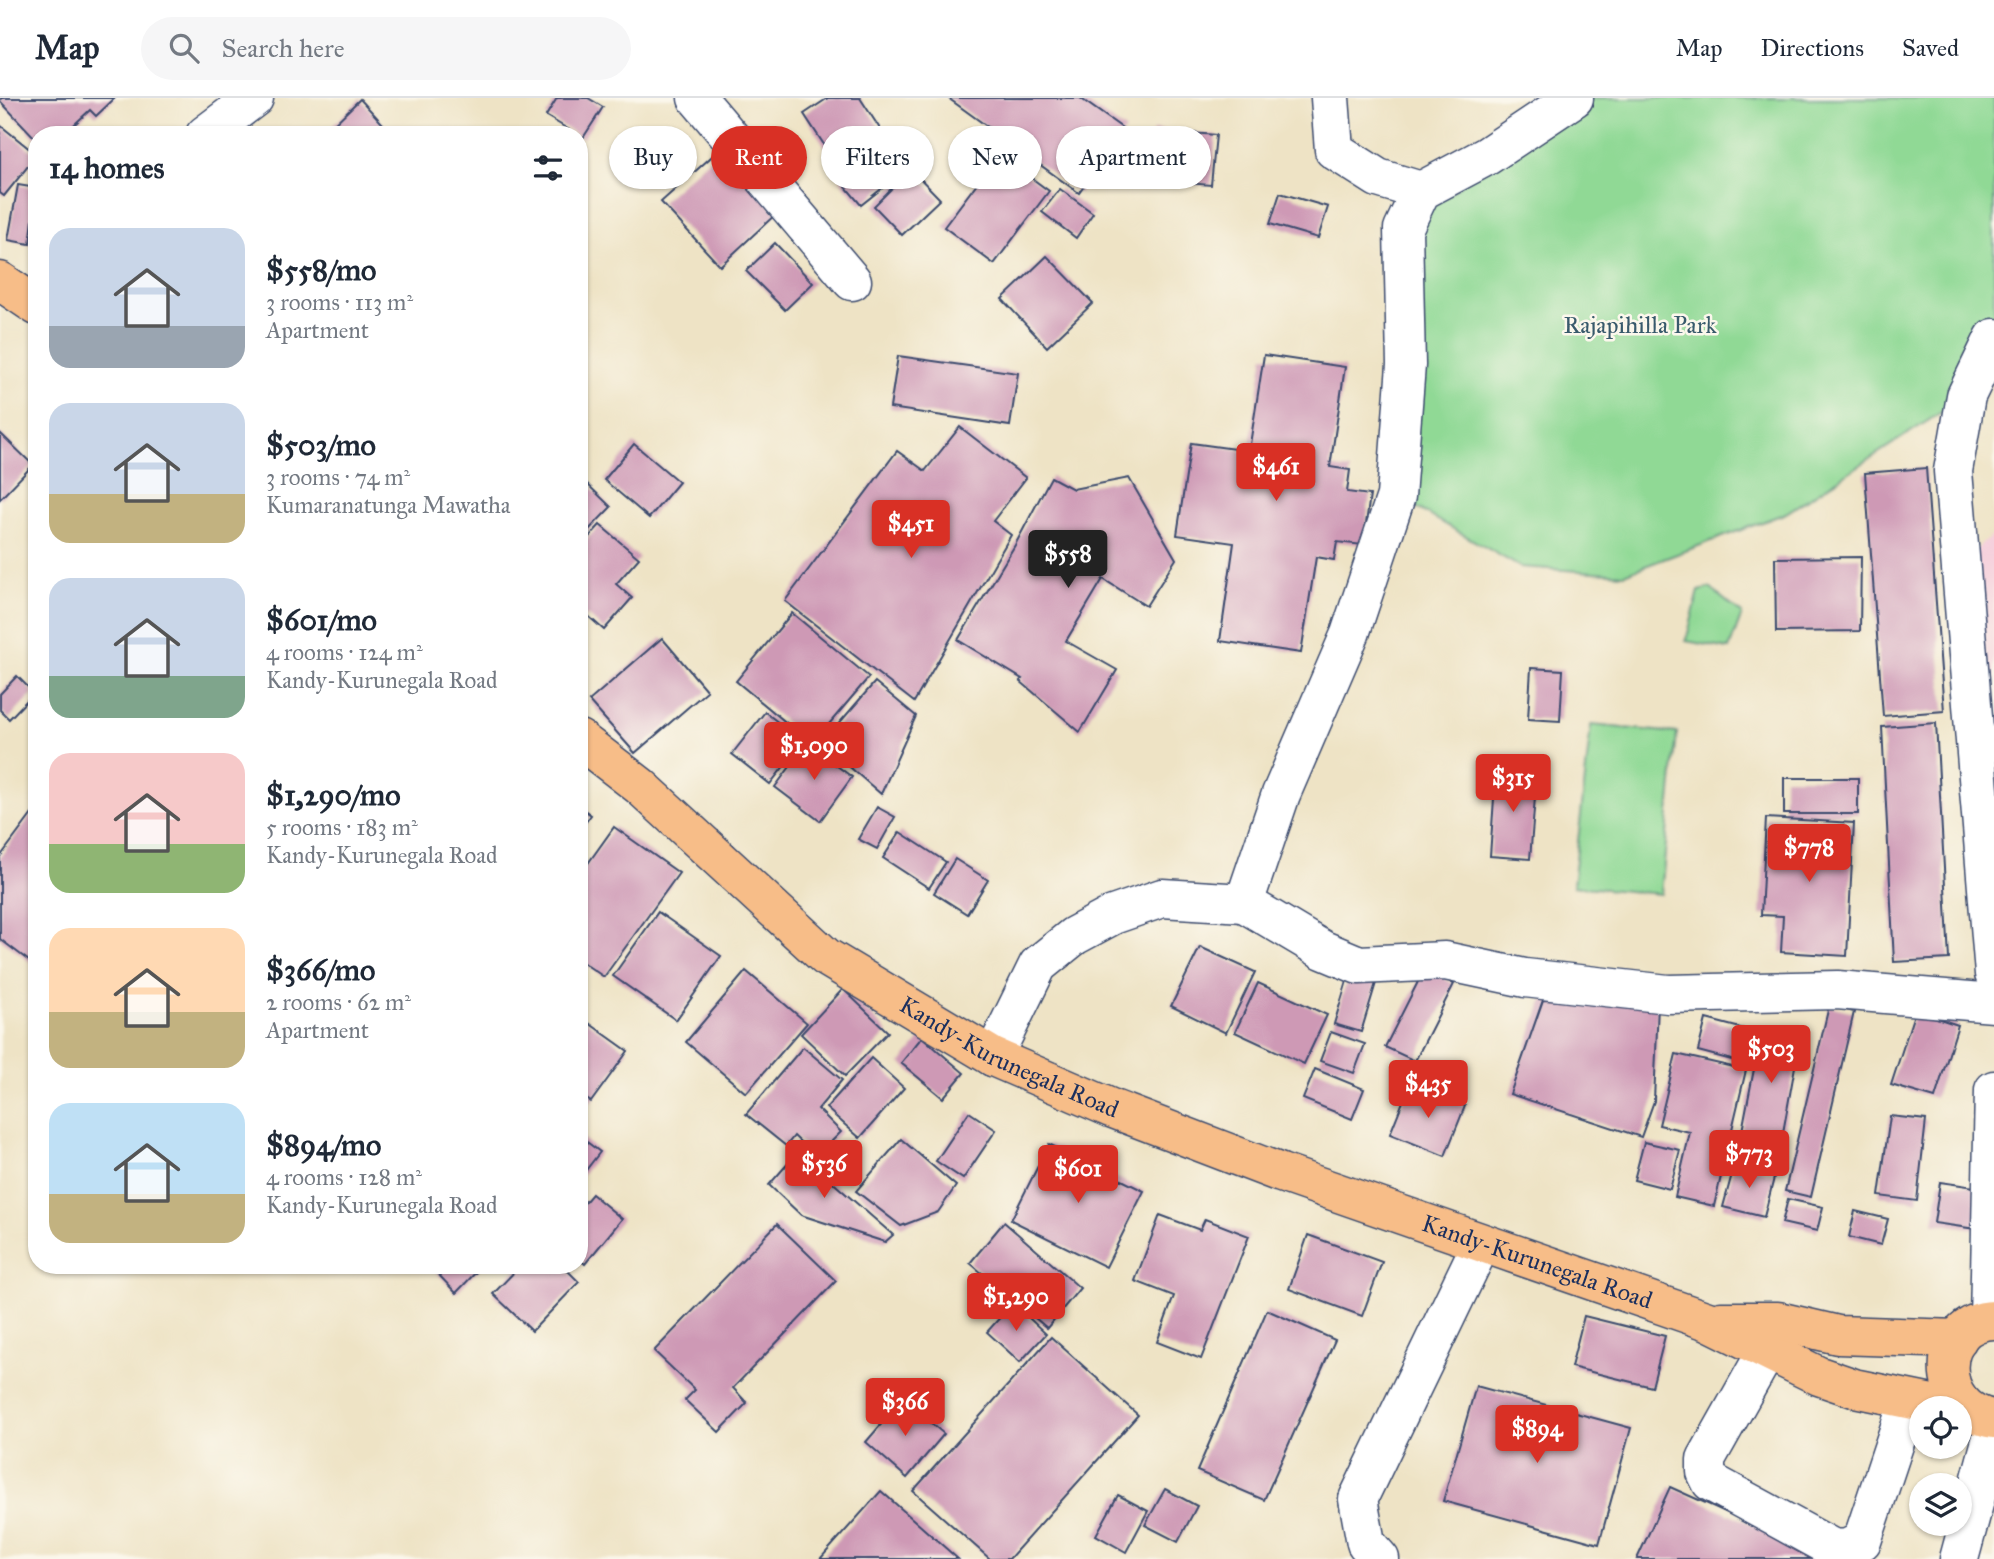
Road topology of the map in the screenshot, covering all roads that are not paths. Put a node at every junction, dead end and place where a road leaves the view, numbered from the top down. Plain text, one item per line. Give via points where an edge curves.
1 (254, 98) edge
2 (697, 98) edge
3 (1330, 98) edge
4 (1574, 98) edge
5 (217, 126) edge
6 (1421, 191) junction
7 (0, 281) edge
8 (852, 281) dead end
9 (28, 300) edge
10 (1994, 338) edge
11 (588, 746) edge
12 (1244, 903) junction
13 (1994, 974) edge
14 (1994, 1003) edge
15 (993, 1057) junction
16 (1994, 1090) edge
17 (1481, 1244) junction
18 (1709, 1321) junction
19 (1980, 1326) edge
20 (1768, 1349) junction
21 (1909, 1400) joint
22 (1975, 1416) edge
23 (1380, 1559) edge
24 (1959, 1559) edge

1 - 5 street
2 - 8 street
3 - 6 street via 1334,150 1378,178
4 - 6 street via 1487,156
6 - 12 street via 1403,229 1406,365 1396,496 1350,634 1280,793
7 - 9 highway
10 - 13 street via 1966,396 1953,471
11 - 15 highway, Kandy-Kurunegala Road via 640,786 827,957
12 - 14 street via 1323,950 1359,965 1445,961 1525,978 1668,994 1837,990
12 - 15 street via 1162,898 1113,915 1074,936 1038,965
15 - 17 highway, Kandy-Kurunegala Road via 1194,1140
16 - 19 street
17 - 18 highway, Kandy-Kurunegala Road
17 - 23 street via 1358,1499 1366,1543
18 - 19 highway, Kandy-Kurunegala Road via 1778,1321 1838,1335
18 - 20 highway, Kandy-Kurunegala Road
19 - 22 highway via 1948,1363 1951,1389
20 - 21 highway, Kandy-Kurunegala Road via 1819,1376
20 - 21 street via 1706,1459 1706,1472 1711,1482 1833,1549 1862,1541
22 - 24 street

